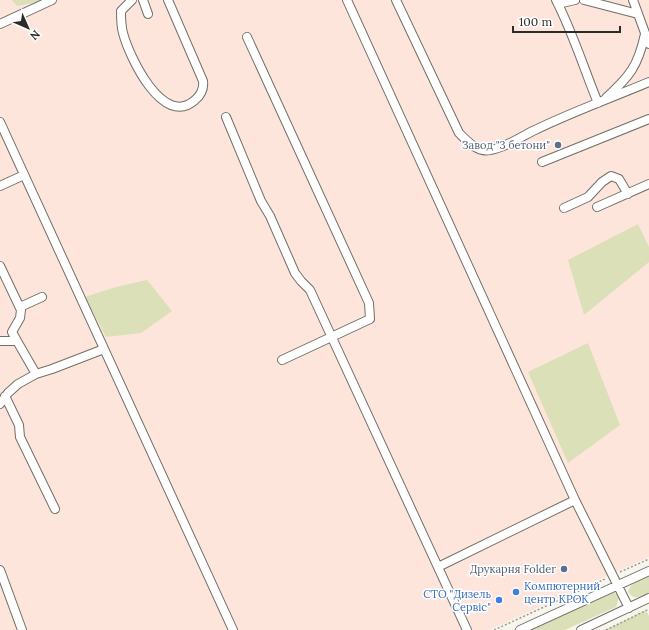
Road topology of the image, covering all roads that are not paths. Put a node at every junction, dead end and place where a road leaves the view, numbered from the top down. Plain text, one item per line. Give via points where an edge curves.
1 (52, 0) edge
2 (132, 0) edge
3 (143, 0) edge
4 (168, 0) edge
5 (347, 0) edge
6 (396, 0) edge
7 (575, 0) edge
8 (584, 0) edge
9 (633, 0) edge
10 (557, 2) edge
11 (148, 14) dead end
12 (638, 14) junction
13 (0, 24) edge
14 (645, 34) junction
15 (247, 37) dead end
16 (649, 44) edge
17 (649, 82) edge
18 (600, 103) junction
19 (226, 117) dead end
20 (649, 119) edge
21 (0, 122) edge
22 (542, 162) dead end
23 (24, 175) junction
24 (649, 184) edge
25 (0, 186) edge
26 (628, 194) junction
27 (597, 207) dead end
28 (564, 208) dead end
29 (0, 266) edge
30 (42, 297) dead end
31 (20, 307) junction
32 (332, 337) junction
33 (0, 341) edge
34 (17, 342) junction
35 (104, 348) junction
36 (282, 360) dead end
37 (36, 374) junction
38 (6, 396) junction
39 (0, 404) edge
40 (575, 500) junction
41 (55, 509) dead end
42 (438, 567) junction
43 (0, 570) edge
44 (649, 571) edge
45 (618, 585) junction
46 (649, 600) edge
47 (629, 608) junction
48 (22, 630) edge
49 (233, 630) edge
50 (467, 630) edge
51 (520, 630) edge
52 (581, 630) edge

1 - 13 street
2 - 4 street via 121,11 121,19 128,48 137,68 156,93 172,106 181,107 196,100 204,87
3 - 11 street
5 - 40 street
6 - 18 street via 459,133 474,146 490,150
7 - 10 street
8 - 12 street
9 - 12 street
10 - 18 street
12 - 14 street
14 - 16 street
14 - 18 street via 636,65 627,78
15 - 32 street via 369,303 370,319
17 - 18 street
19 - 32 street via 295,273 310,290
20 - 22 street
21 - 23 street
23 - 25 street
23 - 35 street
24 - 26 street
26 - 27 street
26 - 28 street via 619,179 611,176 588,197
29 - 31 street
30 - 31 street
31 - 34 street via 21,314 12,332
32 - 36 street
32 - 42 street
33 - 34 street
34 - 37 street
35 - 37 street
35 - 49 street
37 - 38 street via 18,384
38 - 39 street
38 - 41 street via 19,425 20,437
40 - 42 street
40 - 45 street
42 - 50 street
43 - 48 street
44 - 45 street
45 - 47 street
45 - 51 street
46 - 47 street
47 - 52 street

